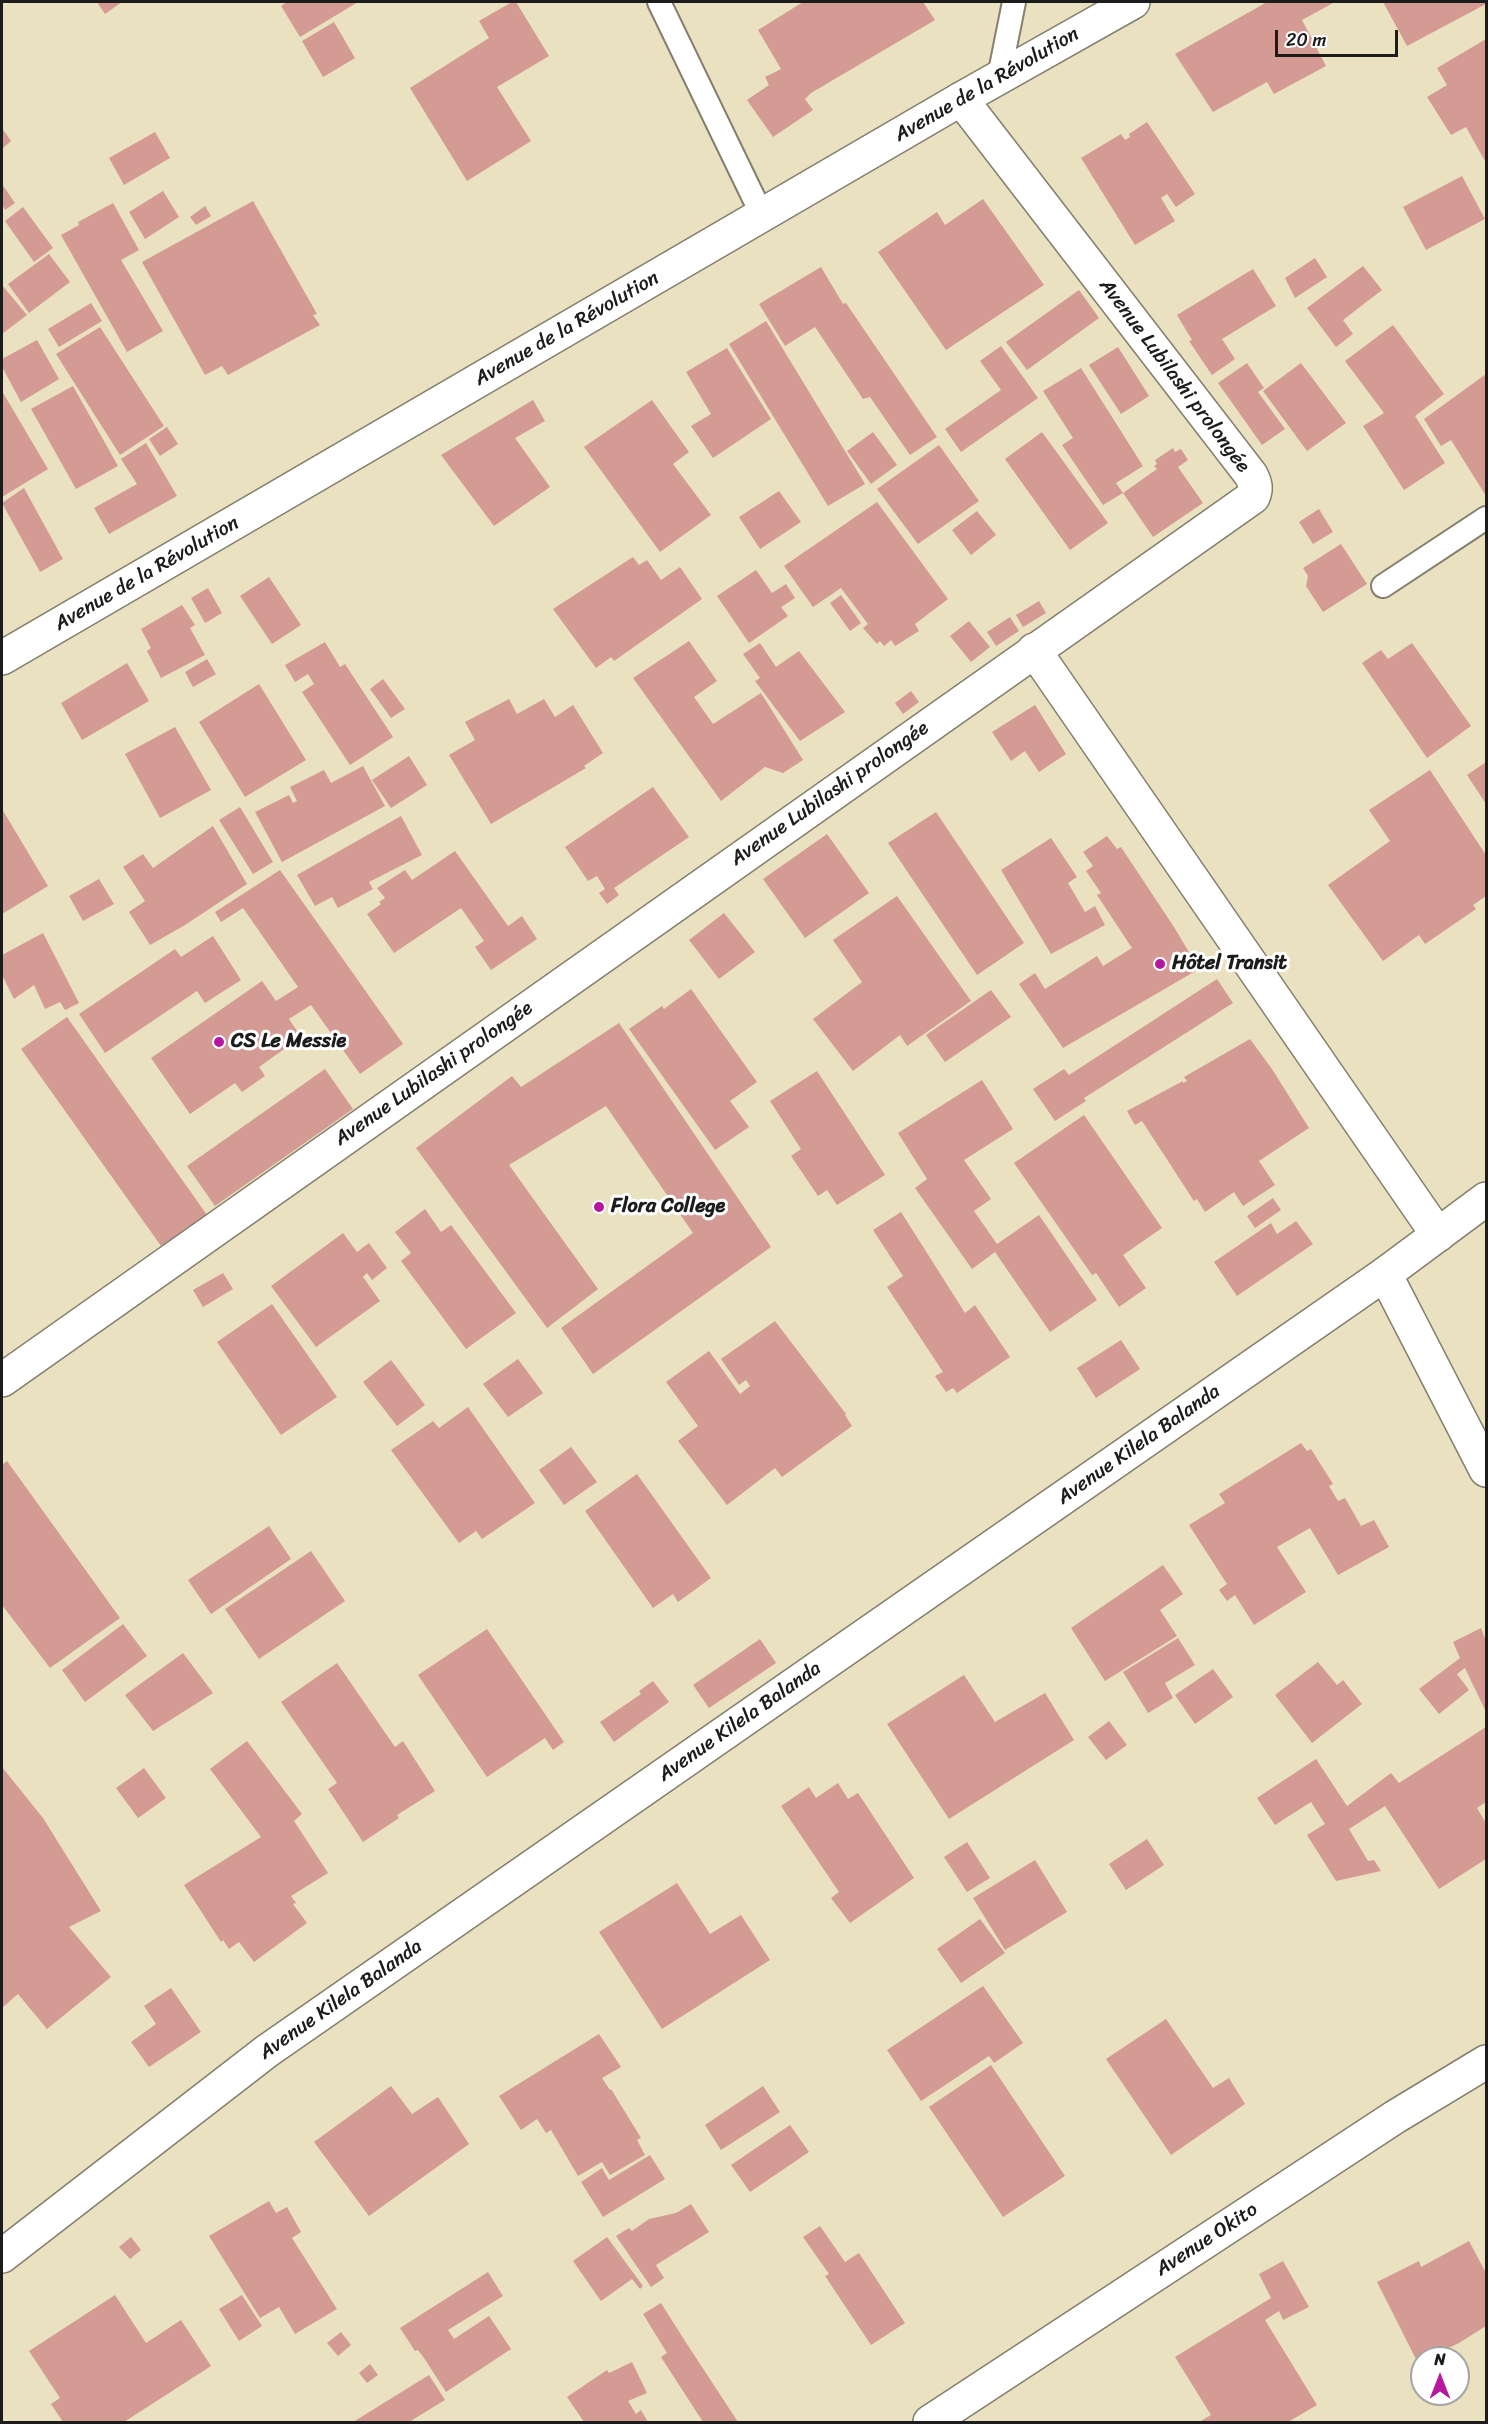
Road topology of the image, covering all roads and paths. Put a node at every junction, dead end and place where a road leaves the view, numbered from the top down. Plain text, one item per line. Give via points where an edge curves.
1 (659, 2) edge
2 (1014, 2) edge
3 (1133, 2) edge
4 (999, 77) junction
5 (961, 99) junction
6 (762, 215) junction
7 (1486, 518) edge
8 (1383, 586) dead end
9 (1034, 650) junction
10 (2, 658) edge
11 (1486, 1199) edge
12 (1438, 1235) junction
13 (1384, 1274) junction
14 (2, 1380) edge
15 (1486, 1470) edge
16 (1486, 2062) edge
17 (2, 2256) edge
18 (930, 2422) edge

1 - 6 lane
2 - 4 lane
3 - 4 street, Avenue de la Révolution
4 - 5 street, Avenue de la Révolution
5 - 6 street, Avenue de la Révolution
5 - 9 street, Avenue Lubilashi prolongée via 1255,483 1256,490 1245,505
6 - 10 street, Avenue de la Révolution
7 - 8 lane
9 - 12 street
9 - 14 street, Avenue Lubilashi prolongée
11 - 12 street, Avenue Kilela Balanda
12 - 13 street, Avenue Kilela Balanda
13 - 15 street
13 - 17 street, Avenue Kilela Balanda via 267,2051
16 - 18 street, Avenue Okito via 1395,2117

